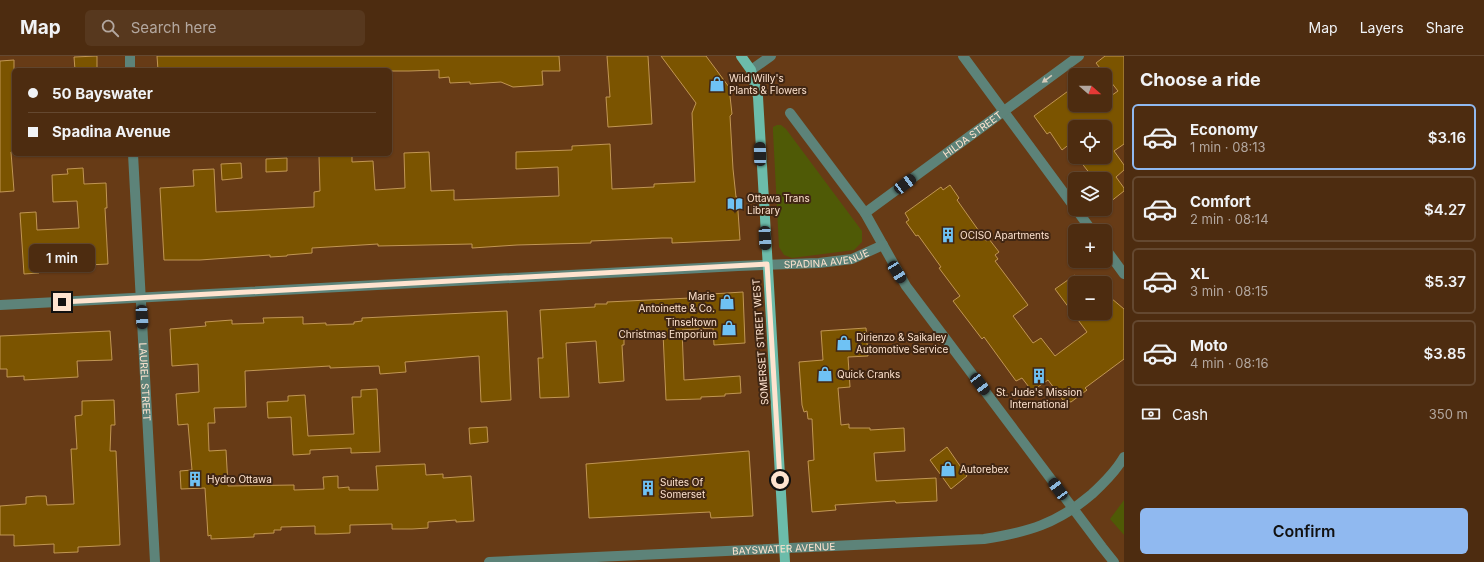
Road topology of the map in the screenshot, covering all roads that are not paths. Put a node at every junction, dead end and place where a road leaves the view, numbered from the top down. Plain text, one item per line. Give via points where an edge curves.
1 (130, 56) edge
2 (741, 56) edge
3 (771, 56) edge
4 (963, 56) edge
5 (1079, 56) edge
6 (130, 68) edge
7 (751, 70) junction
8 (1004, 111) junction
9 (790, 113) dead end
10 (133, 156) edge
11 (1068, 198) edge
12 (865, 214) junction
13 (883, 245) junction
14 (1112, 258) edge
15 (767, 264) junction
16 (1124, 274) edge
17 (141, 297) junction
18 (0, 305) edge
19 (1124, 457) edge
20 (1074, 509) junction
21 (784, 548) junction
22 (155, 562) edge
23 (489, 562) edge
24 (785, 562) edge
25 (1114, 562) edge

1 - 6 street
2 - 7 main road
3 - 7 street
4 - 8 street
5 -> 8 street, HILDA STREET
7 - 15 main road, SOMERSET STREET WEST via 758,97
8 - 11 street
8 - 12 street, HILDA STREET
9 - 12 street
10 - 17 street, LAUREL STREET
12 - 13 street
13 - 15 street, SPADINA AVENUE via 852,259 819,263
13 - 20 street via 906,286
14 - 16 street
15 - 17 street, SPADINA AVENUE
15 - 21 main road, SOMERSET STREET WEST
17 - 18 street, SPADINA AVENUE
17 - 22 street, LAUREL STREET
19 - 20 street, BAYSWATER AVENUE via 1100,487
20 - 21 street, BAYSWATER AVENUE via 1059,519 1037,528 984,539
20 - 25 street
21 - 23 street, BAYSWATER AVENUE
21 - 24 main road, SOMERSET STREET WEST

